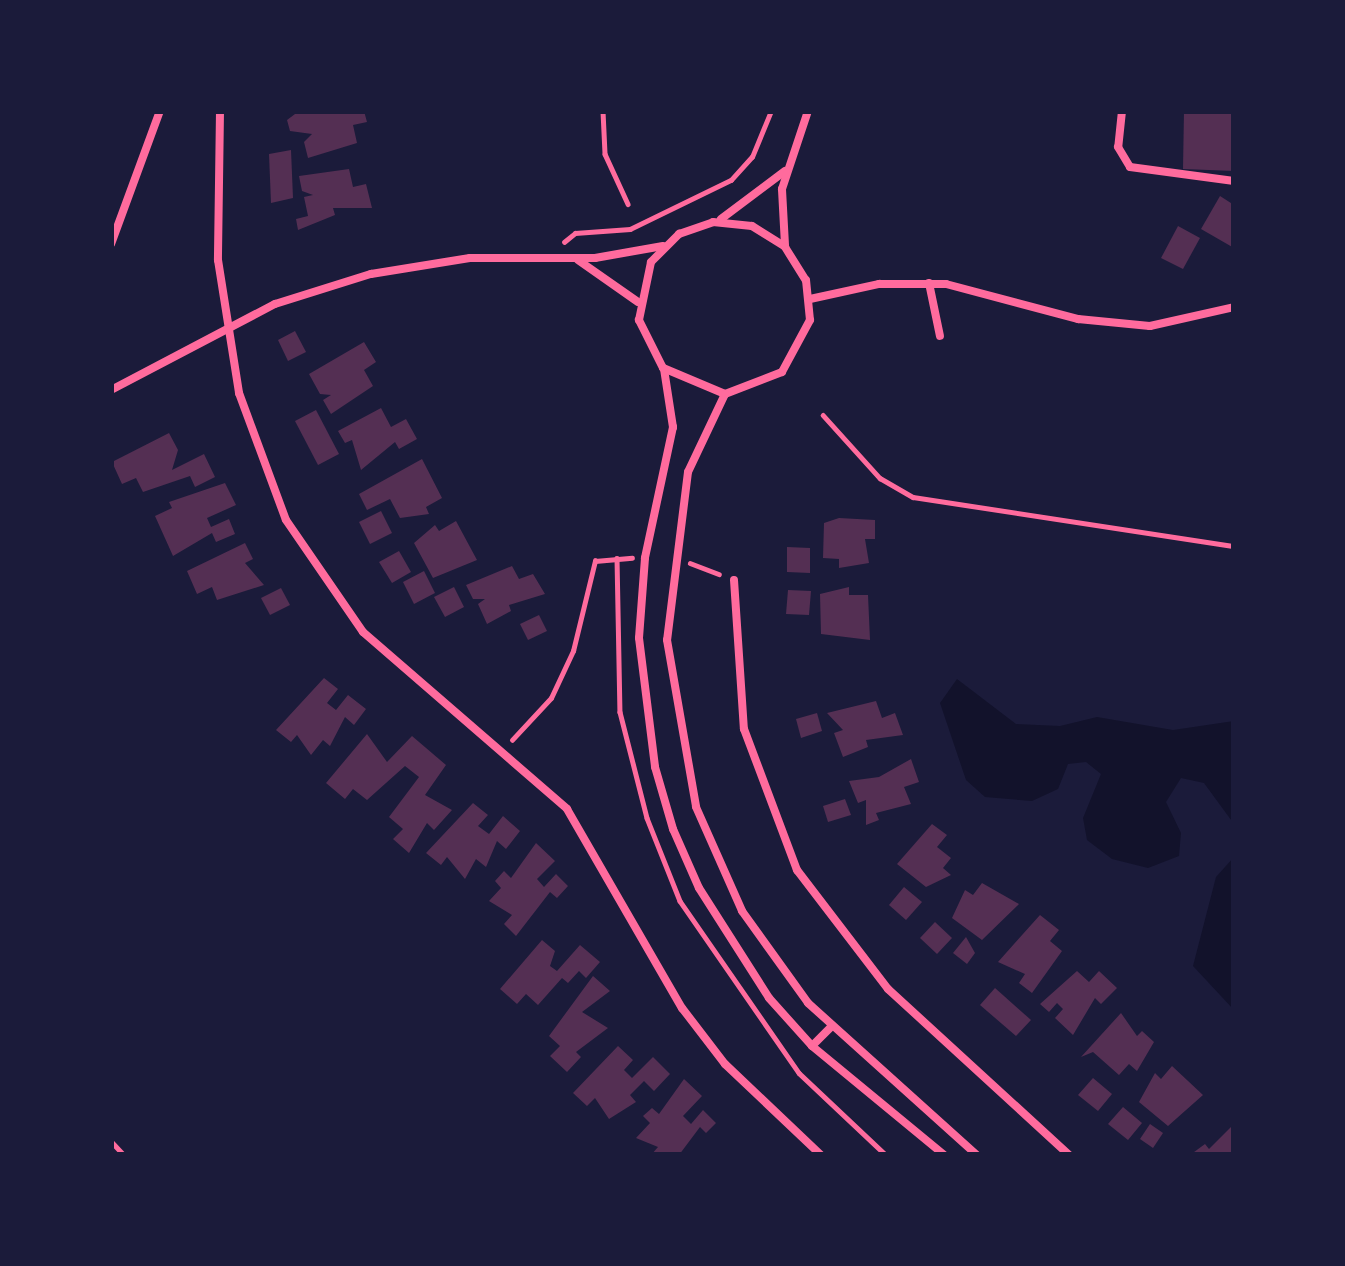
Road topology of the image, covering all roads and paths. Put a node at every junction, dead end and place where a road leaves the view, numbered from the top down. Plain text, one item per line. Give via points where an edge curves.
1 (160, 111) edge
2 (220, 111) edge
3 (603, 111) edge
4 (771, 111) edge
5 (808, 111) edge
6 (1122, 111) edge
7 (786, 170) junction
8 (1234, 181) edge
9 (628, 204) dead end
10 (713, 222) junction
11 (111, 244) edge
12 (664, 245) junction
13 (785, 247) junction
14 (567, 258) junction
15 (929, 284) junction
16 (810, 299) junction
17 (638, 302) junction
18 (1234, 308) edge
19 (229, 325) junction
20 (940, 336) dead end
21 (663, 368) junction
22 (111, 390) edge
23 (725, 394) junction
24 (823, 415) dead end
25 (1234, 546) edge
26 (672, 556) junction
27 (645, 558) junction
28 (734, 580) joint
29 (502, 747) junction
30 (831, 1027) junction
31 (812, 1046) junction
32 (111, 1141) edge
33 (124, 1155) edge
34 (821, 1155) edge
35 (944, 1155) edge
36 (977, 1155) edge
37 (1069, 1155) edge

1 - 11 lane
2 - 19 lane via 214,194
3 - 9 path via 605,154
4 - 14 path via 752,158 731,180 630,229 575,233
5 - 7 lane
6 - 8 lane via 1118,147 1130,167
7 - 10 lane via 754,202
7 - 13 lane
10 - 12 lane
10 - 13 lane via 752,226
12 - 14 lane
12 - 17 lane
13 - 16 lane
14 - 17 lane via 608,274
14 - 19 lane via 470,258 371,274
15 - 16 lane
15 - 18 lane via 1114,325 1186,322
15 - 20 lane
16 - 23 lane via 805,339 782,373
17 - 21 lane via 644,337
19 - 22 lane
19 - 29 lane via 259,458 321,578 412,680
21 - 23 lane
21 - 27 lane via 673,427
23 - 26 lane via 695,451
24 - 25 path via 880,478 913,497
26 - 28 path
26 - 30 lane via 671,696 696,807 742,910
27 - 29 path via 595,561 573,651 551,698
27 - 31 lane via 644,703 674,829 730,945
28 - 37 lane via 744,729 797,870 888,989
29 - 34 lane via 593,846 670,988 725,1064
30 - 31 lane
30 - 36 lane
31 - 35 lane
32 - 33 path

